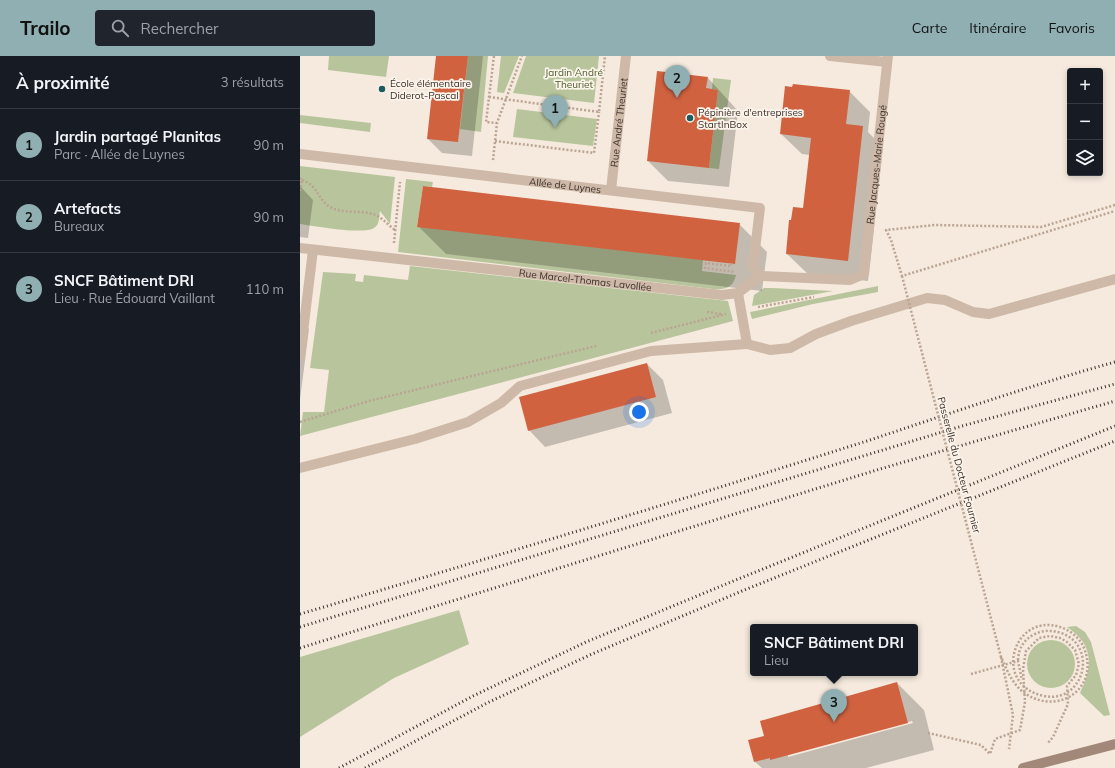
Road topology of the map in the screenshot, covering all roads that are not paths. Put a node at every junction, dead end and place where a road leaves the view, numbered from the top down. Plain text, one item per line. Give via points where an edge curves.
1 (626, 56) edge
2 (830, 56) edge
3 (888, 59) edge
4 (300, 154) edge
5 (611, 190) junction
6 (300, 248) edge
7 (313, 250) junction
8 (760, 276) junction
9 (1115, 279) edge
10 (738, 293) junction
11 (747, 344) junction
12 (300, 356) edge
13 (300, 468) edge
14 (1115, 744) edge
15 (1038, 766) edge
16 (1023, 768) edge

1 - 5 street, Rue André Theuriet
2 - 3 street
3 - 8 street, Rue Jacques-Marie Rougé via 864,274 850,280
4 - 5 street, Allée de Luynes
5 - 8 street, Allée de Luynes via 760,208 753,266
6 - 7 street, Rue Marcel-Thomas Lavollée
7 - 10 street, Rue Marcel-Thomas Lavollée via 722,295
7 - 12 street
8 - 10 street
9 - 11 street via 989,314 973,312 945,300 927,298 851,321 816,334 790,348 770,350
10 - 11 street
11 - 13 street via 651,351 520,386 501,403 468,422 415,439
14 - 15 main road
15 - 16 main road

